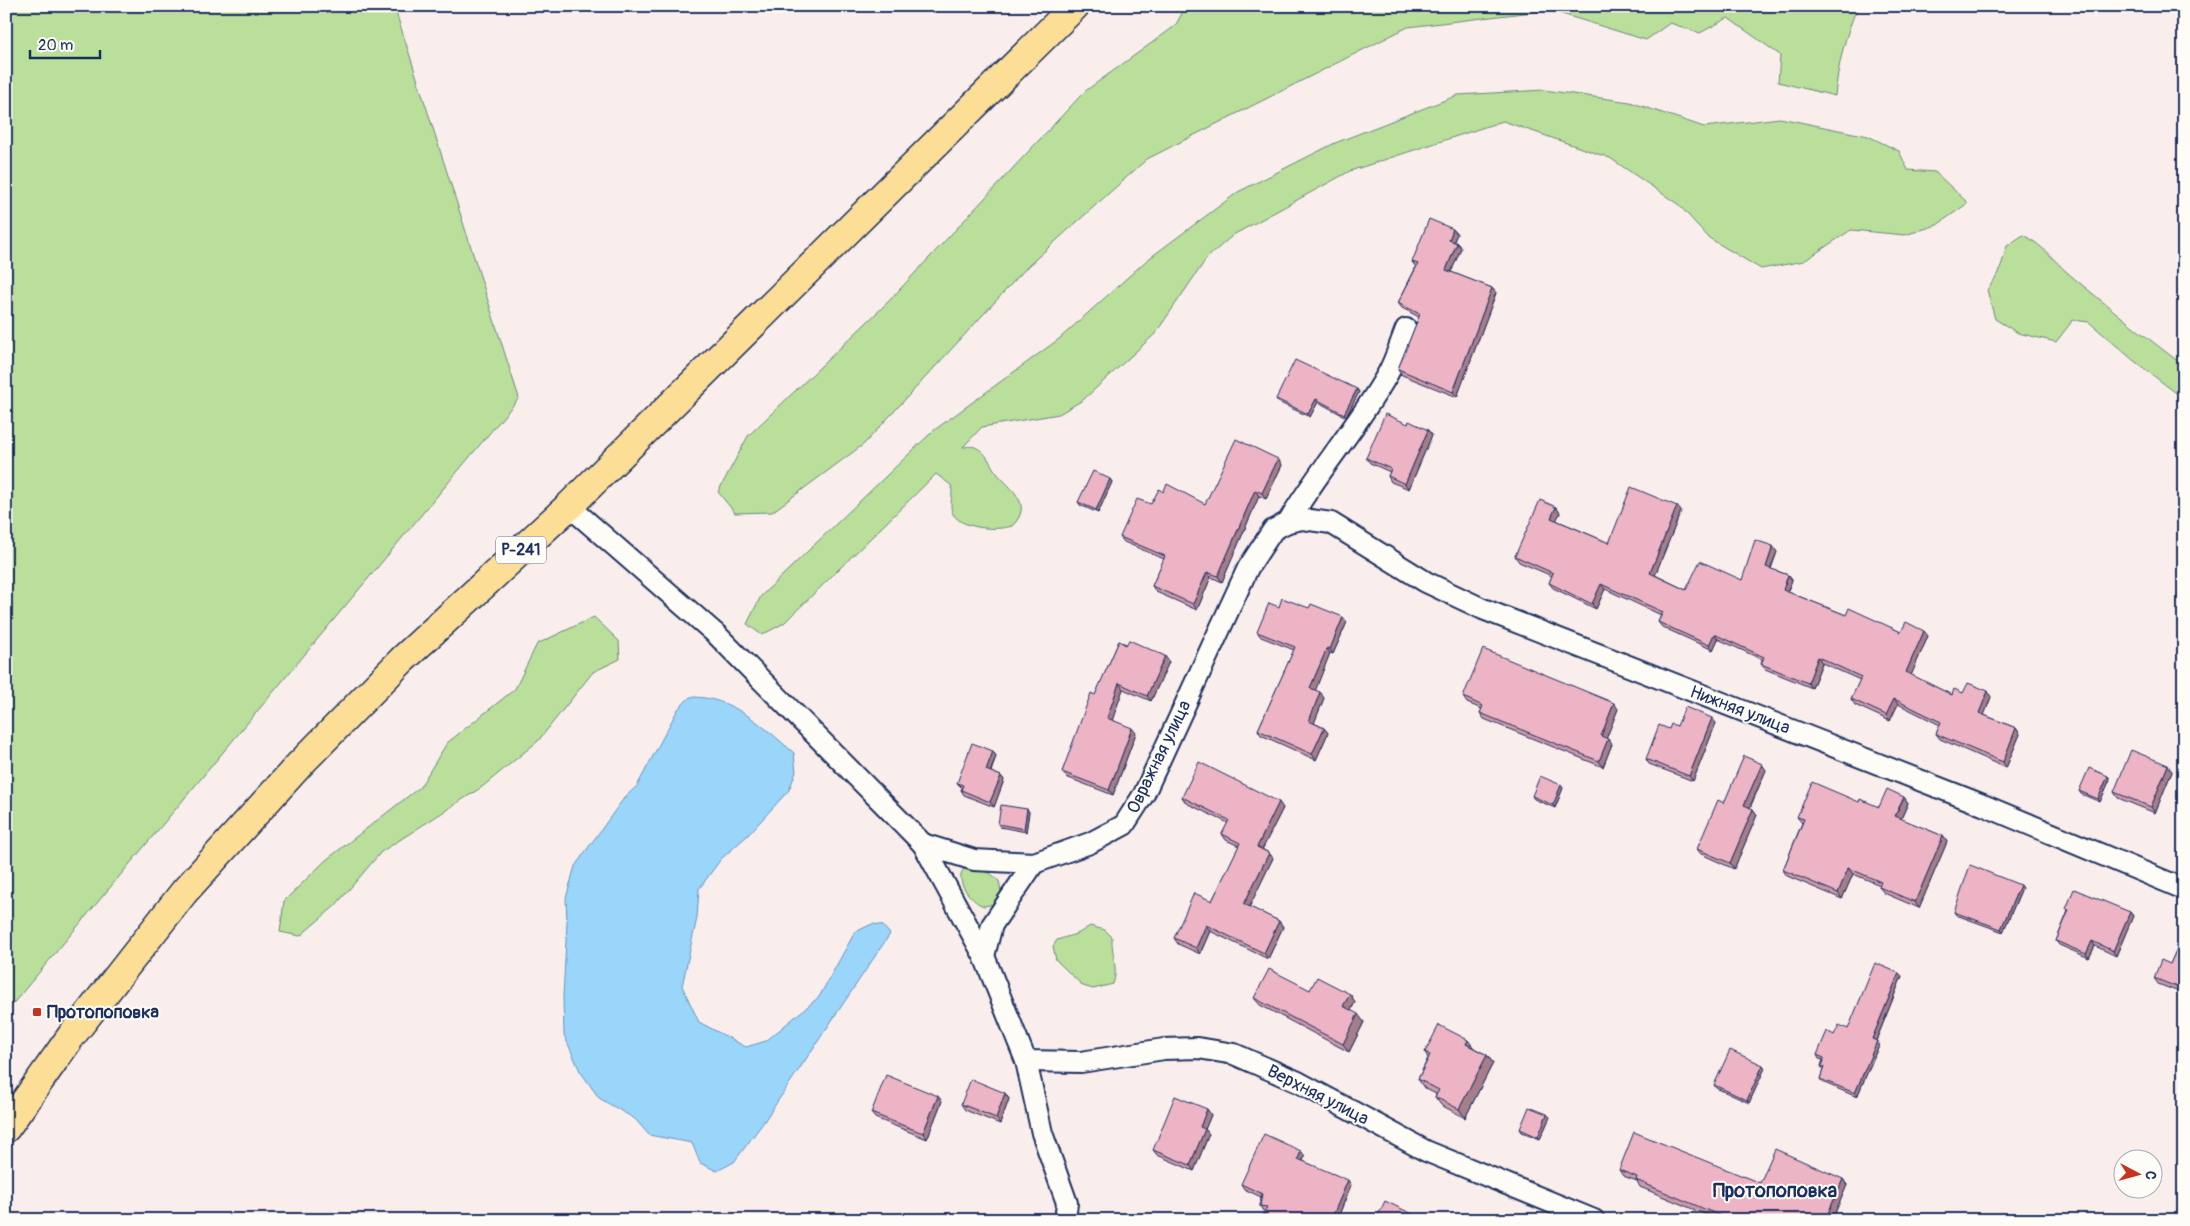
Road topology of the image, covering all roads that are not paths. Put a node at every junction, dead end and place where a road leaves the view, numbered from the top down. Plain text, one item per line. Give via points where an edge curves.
1 (1075, 6) edge
2 (1406, 329) dead end
3 (569, 506) junction
4 (1296, 520) junction
5 (923, 844) junction
6 (1034, 863) junction
7 (2184, 889) edge
8 (984, 956) junction
9 (1026, 1061) junction
10 (6, 1128) edge
11 (1065, 1220) edge
12 (1594, 1220) edge

1 - 3 highway, Р-241
2 - 4 street via 1387,374 1333,456 1308,487
3 - 5 street via 717,635
3 - 10 highway, Р-241 via 402,660 300,764 184,892 72,1035
4 - 6 street, Овражная улица via 1273,530 1248,568 1144,794 1124,825
4 - 7 street, Нижняя улица via 1331,523 1426,582 1483,608 1974,802
5 - 6 street, Овражная улица via 974,860
5 - 8 street
6 - 8 street via 992,925
8 - 9 street
9 - 11 street via 1042,1133 1066,1203
9 - 12 street, Верхняя улица via 1081,1062 1164,1049 1198,1048 1234,1054 1298,1082 1426,1151

